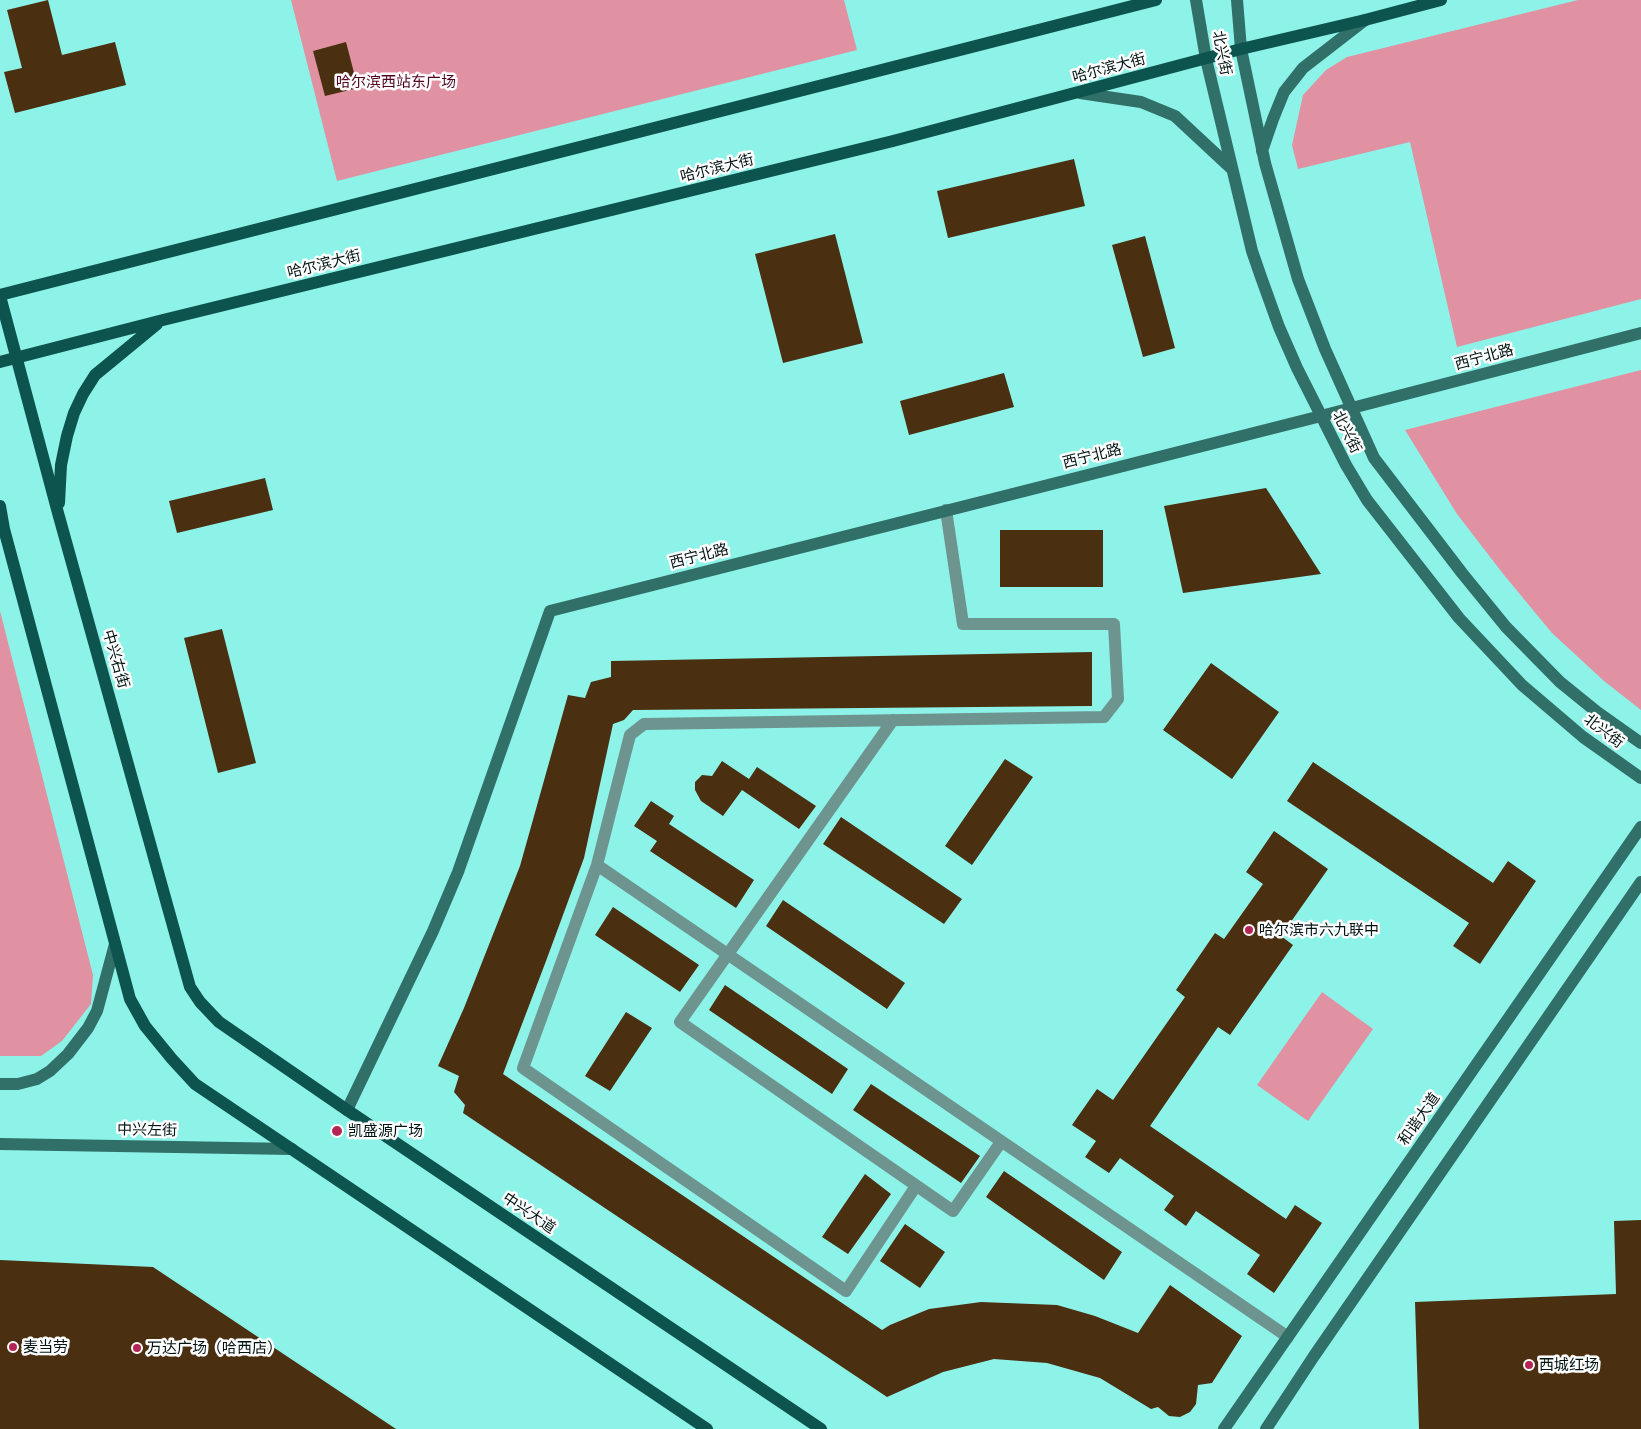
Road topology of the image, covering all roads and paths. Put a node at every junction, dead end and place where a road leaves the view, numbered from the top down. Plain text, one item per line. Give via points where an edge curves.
1 (1156, 0) edge
2 (1196, 0) edge
3 (1237, 0) edge
4 (1441, 0) edge
5 (1365, 20) junction
6 (1241, 49) junction
7 (1206, 59) junction
8 (1080, 93) junction
9 (1262, 151) junction
10 (1232, 169) junction
11 (0, 295) edge
12 (162, 320) junction
13 (1641, 333) edge
14 (16, 357) junction
15 (0, 362) edge
16 (1352, 408) junction
17 (1321, 416) junction
18 (0, 506) edge
19 (946, 510) junction
20 (58, 513) junction
21 (2, 525) edge
22 (893, 720) junction
23 (1641, 743) edge
24 (1641, 778) edge
25 (1641, 827) edge
26 (597, 865) junction
27 (1641, 882) edge
28 (116, 944) junction
29 (727, 954) junction
30 (219, 1022) joint
31 (0, 1084) edge
32 (347, 1110) junction
33 (1001, 1142) junction
34 (0, 1144) edge
35 (292, 1150) junction
36 (916, 1186) junction
37 (1288, 1337) junction
38 (706, 1429) edge
39 (821, 1429) edge
40 (1224, 1429) edge
41 (1266, 1429) edge

1 - 11 main road
2 - 7 main road, 北兴街
3 - 6 main road, 北兴街
4 - 5 main road, 哈尔滨大街
5 - 6 main road, 哈尔滨大街
5 - 9 main road via 1303,68 1284,92
6 - 7 main road, 哈尔滨大街
6 - 9 main road, 北兴街
7 - 8 main road, 哈尔滨大街
7 - 10 main road, 北兴街
8 - 10 main road via 1141,102 1175,116
8 - 12 main road, 哈尔滨大街
9 - 16 main road, 北兴街 via 1298,279
10 - 17 main road, 北兴街 via 1260,277 1279,327
11 - 14 main road, 中兴右街
12 - 14 main road, 哈尔滨大街
12 - 20 main road via 95,375 83,394 67,436
13 - 16 main road, 西宁北路
14 - 15 main road, 哈尔滨大街
14 - 20 main road, 中兴右街
16 - 17 main road, 西宁北路
16 - 23 main road, 北兴街 via 1374,458 1506,627 1560,682
17 - 19 main road, 西宁北路
17 - 24 main road, 北兴街 via 1367,500 1459,618 1522,685 1583,737
18 - 21 main road
19 - 22 street via 963,624 1114,624 1118,699 1104,716
19 - 32 main road, 西宁北路 via 550,611 458,872
20 - 30 main road, 中兴右街 via 190,987
21 - 28 main road
22 - 26 street via 644,724 630,735
22 - 29 street
25 - 37 main road, 和谐大道
26 - 29 street
26 - 36 street via 523,1068 846,1291
27 - 41 main road
28 - 31 main road via 98,1011 68,1054 37,1079
28 - 35 main road via 130,999 145,1026 172,1060 195,1084
29 - 33 street
29 - 36 street via 680,1022
30 - 32 main road, 中兴大道
32 - 39 main road, 中兴大道
33 - 36 street via 953,1211
33 - 37 street
34 - 35 main road, 中兴左街
35 - 38 main road
37 - 40 main road, 和谐大道

